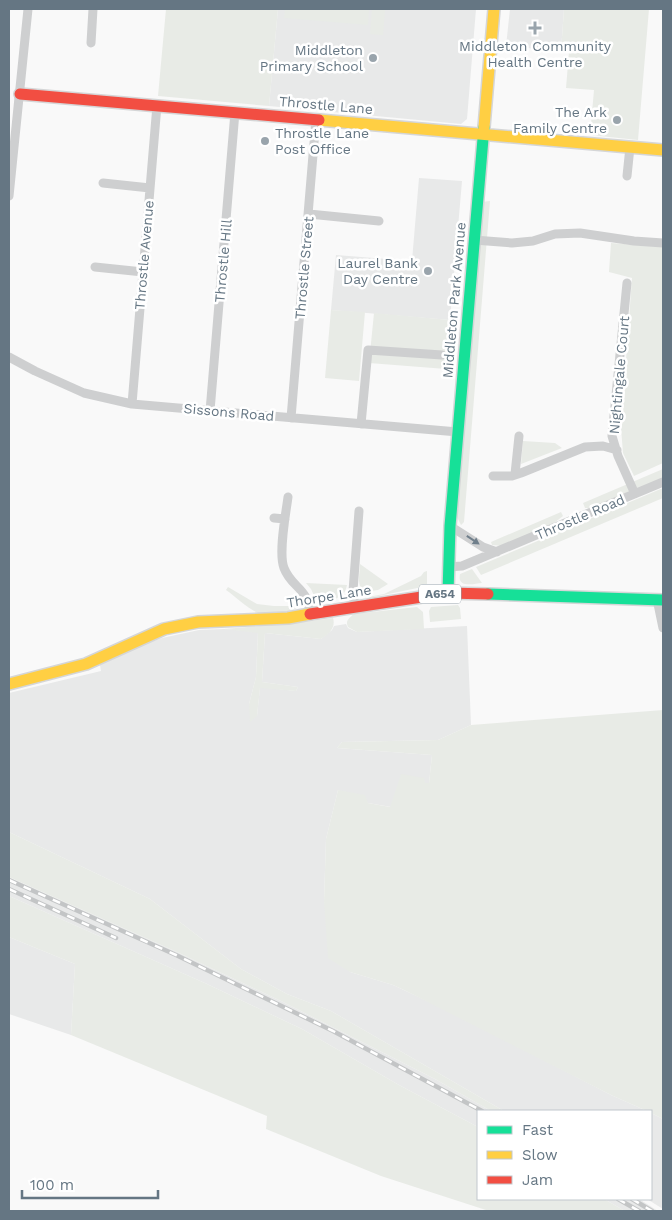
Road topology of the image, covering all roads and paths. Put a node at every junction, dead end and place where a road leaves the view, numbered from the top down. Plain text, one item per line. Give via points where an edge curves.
1 (28, 9) edge
2 (93, 9) edge
3 (494, 9) edge
4 (90, 43) dead end
5 (20, 94) junction
6 (157, 105) junction
7 (235, 112) junction
8 (316, 119) junction
9 (483, 136) junction
10 (630, 147) junction
11 (663, 150) edge
12 (627, 176) dead end
13 (103, 183) dead end
14 (150, 188) junction
15 (9, 194) edge
16 (309, 214) junction
17 (379, 221) dead end
18 (474, 240) junction
19 (663, 243) edge
20 (95, 267) dead end
21 (143, 272) junction
22 (627, 283) dead end
23 (442, 355) dead end
24 (9, 357) edge
25 (132, 404) junction
26 (210, 411) junction
27 (291, 418) junction
28 (361, 424) junction
29 (458, 432) junction
30 (519, 436) dead end
31 (617, 450) junction
32 (515, 474) junction
33 (494, 476) dead end
34 (663, 482) edge
35 (635, 494) junction
36 (288, 497) dead end
37 (359, 511) dead end
38 (274, 518) dead end
39 (285, 519) junction
40 (450, 526) junction
41 (497, 552) junction
42 (448, 567) junction
43 (448, 593) junction
44 (660, 599) edge
45 (355, 607) junction
46 (310, 615) junction
47 (663, 628) edge
48 (9, 684) edge

1 - 5 street
2 - 4 street
3 - 9 street, Middleton Park Avenue
5 - 6 street, Throstle Lane
5 - 15 street
6 - 7 street, Throstle Lane
6 - 14 street, Throstle Avenue
7 - 8 street, Throstle Lane
7 - 26 street, Throstle Hill
8 - 9 street, Throstle Lane
8 - 16 street, Throstle Street
9 - 10 street, Throstle Lane
9 - 18 street, Middleton Park Avenue
10 - 11 street, Throstle Lane
10 - 12 street
13 - 14 street
14 - 21 street, Throstle Avenue
16 - 17 street
16 - 27 street, Throstle Street
18 - 19 street via 512,243 555,234 580,233
18 - 29 street, Middleton Park Avenue
20 - 21 street
21 - 25 street, Throstle Avenue
22 - 31 street, Nightingale Court via 612,436
23 - 28 street via 368,350
24 - 25 street, Sissons Road via 84,393
25 - 26 street, Sissons Road
26 - 27 street, Sissons Road
27 - 28 street, Sissons Road
28 - 29 street, Sissons Road
29 - 40 street, Middleton Park Avenue
30 - 32 street
31 - 32 street via 603,446 585,447
31 - 35 street, Nightingale Court
32 - 33 street
34 - 35 street, Throstle Road
35 - 41 street, Throstle Road
36 - 39 street
37 - 45 street
38 - 39 street
39 - 46 street via 283,566 306,597
40 -> 41 street
40 - 42 street, Middleton Park Avenue
41 - 42 street, Throstle Road via 462,566
42 - 43 street, Middleton Park Avenue
43 - 44 street, Thorpe Lane / A654
43 - 45 street, Thorpe Lane / A654
44 - 47 street
45 - 46 street, Thorpe Lane / A654
46 - 48 street, Thorpe Lane / A654 via 198,622 164,629 86,664

